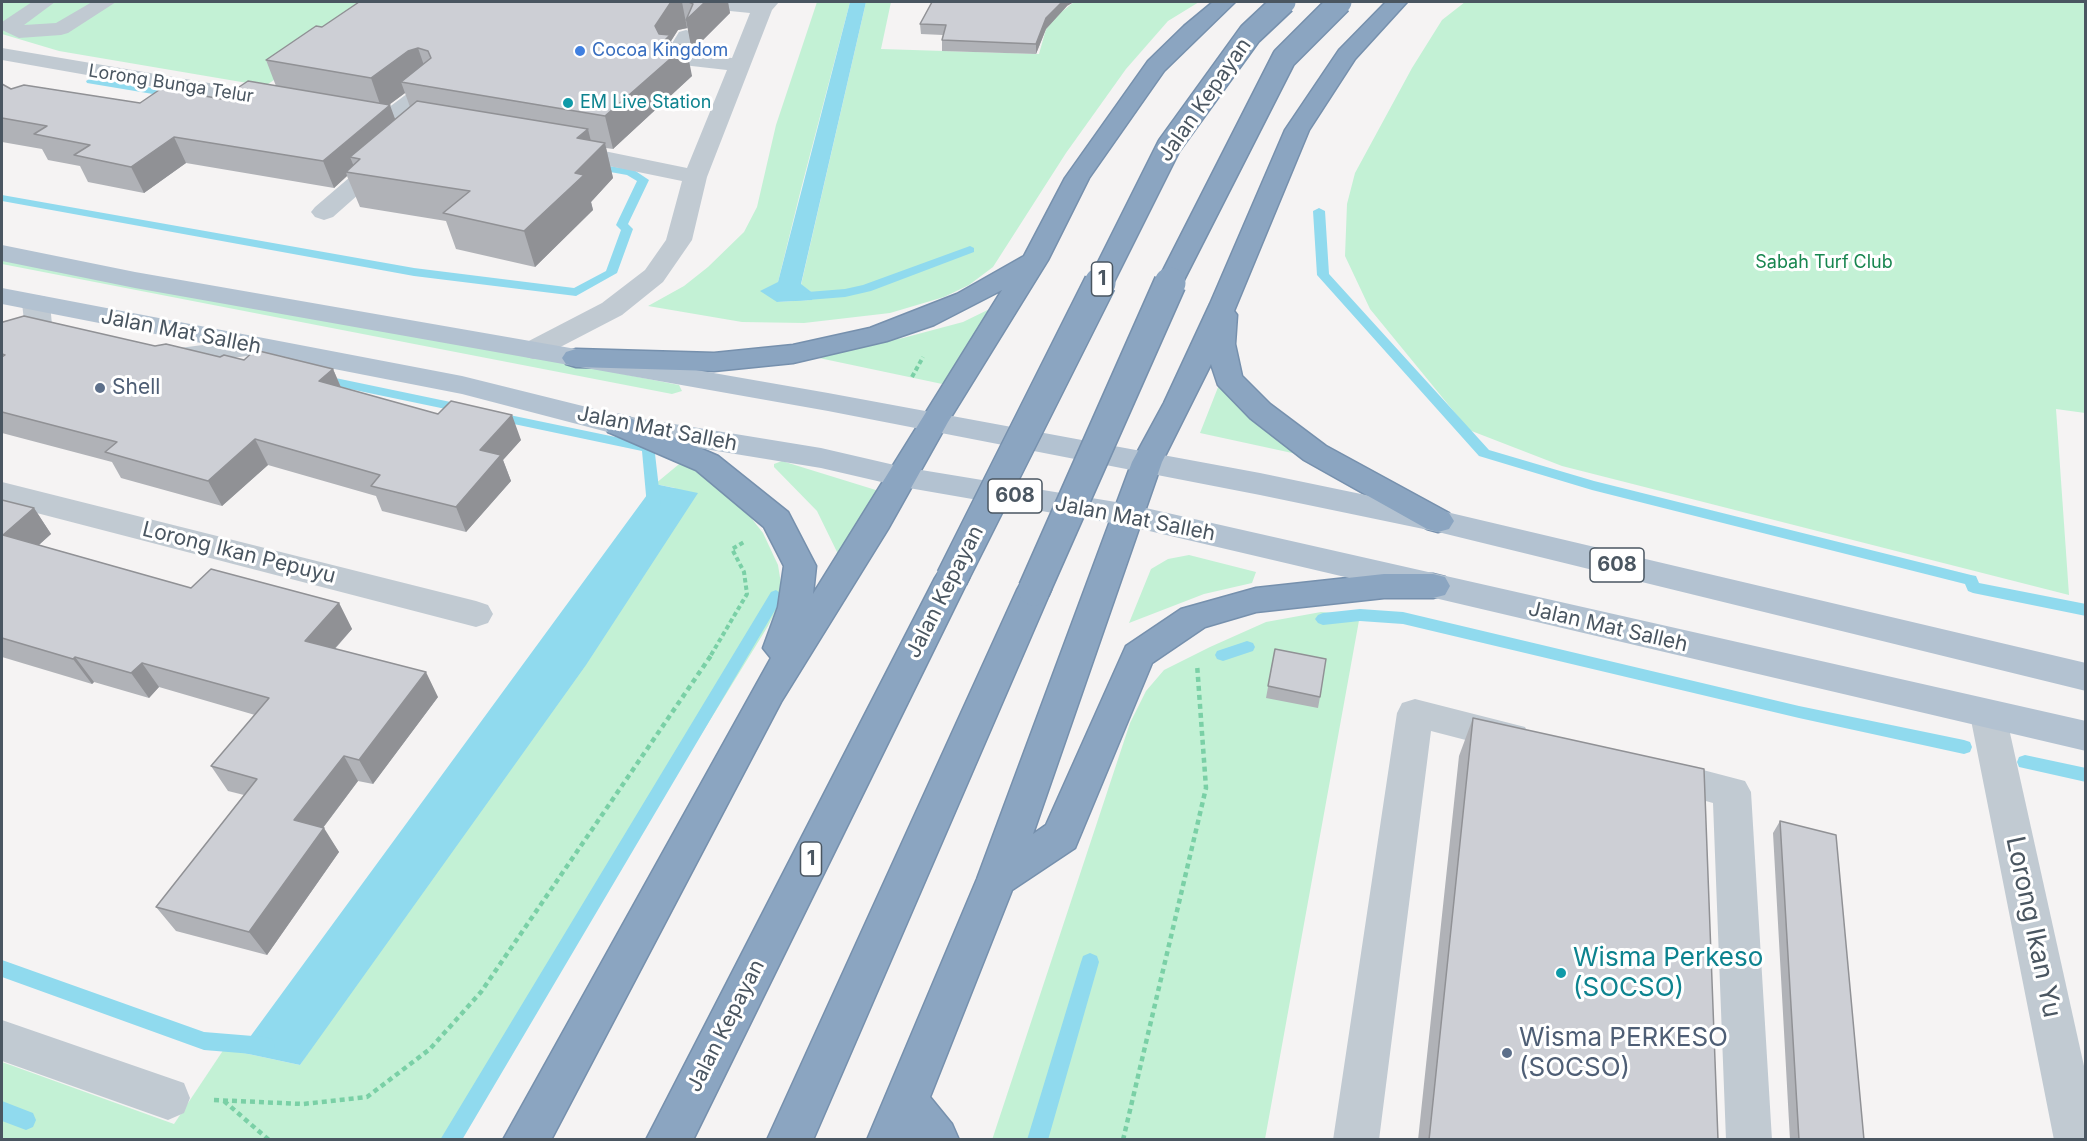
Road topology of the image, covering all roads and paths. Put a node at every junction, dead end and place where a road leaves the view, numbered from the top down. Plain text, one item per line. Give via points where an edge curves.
1 (45, 2) edge
2 (106, 2) edge
3 (1225, 2) edge
4 (1284, 2) edge
5 (1340, 2) edge
6 (1397, 2) edge
7 (766, 5) edge
8 (727, 6) dead end
9 (8, 31) edge
10 (686, 36) edge
11 (2, 54) edge
12 (741, 65) junction
13 (81, 69) junction
14 (54, 87) edge
15 (428, 89) edge
16 (235, 94) junction
17 (292, 103) edge
18 (216, 109) edge
19 (423, 125) edge
20 (405, 141) edge
21 (540, 145) edge
22 (598, 155) junction
23 (580, 173) edge
24 (695, 177) junction
25 (324, 212) dead end
26 (2, 253) edge
27 (1035, 260) junction
28 (2, 296) edge
29 (1224, 304) junction
30 (38, 317) junction
31 (11, 338) edge
32 (93, 343) edge
33 (257, 347) junction
34 (533, 350) junction
35 (136, 352) edge
36 (576, 358) junction
37 (922, 359) dead end
38 (912, 377) dead end
39 (933, 422) junction
40 (619, 425) junction
41 (1148, 462) junction
42 (903, 477) junction
43 (2, 493) edge
44 (1128, 515) junction
45 (1438, 521) junction
46 (751, 538) dead end
47 (1433, 586) junction
48 (476, 614) dead end
49 (1196, 657) dead end
50 (2085, 677) edge
51 (768, 693) junction
52 (1989, 715) junction
53 (2085, 736) edge
54 (1551, 747) edge
55 (1630, 767) edge
56 (997, 879) junction
57 (2, 1041) edge
58 (168, 1098) joint
59 (224, 1101) junction
60 (897, 1121) edge
61 (269, 1140) edge
62 (526, 1140) edge
63 (669, 1140) edge
64 (790, 1140) edge
65 (936, 1140) edge
66 (1123, 1140) edge
67 (1356, 1140) edge
68 (1749, 1140) edge
69 (2077, 1140) edge

1 - 9 street
2 - 9 street via 61,30
3 - 27 highway via 1156,66 1124,107 1077,178
4 - 63 highway, Jalan Kepayan / 1, bridge via 1250,34 1169,146
5 - 64 highway, Jalan Kepayan, bridge via 1284,58 1168,287
6 - 29 highway via 1347,55 1297,130
7 - 8 street
7 - 12 street
10 - 12 street via 674,58
11 - 13 street, Lorong Bunga Telur
12 - 24 street
13 - 14 street
13 - 16 street, Lorong Bunga Telur
15 - 19 street via 378,117
16 - 17 street, Lorong Bunga Telur
16 - 18 street
20 - 25 street
21 - 22 street
22 - 23 street
22 - 24 street
24 - 34 street via 680,240 654,276 612,309
26 - 34 main road, Jalan Mat Salleh
27 - 36 highway via 967,300 924,319 877,335 793,354 714,362
27 - 39 highway
28 - 30 main road, Jalan Mat Salleh
29 - 41 highway
29 - 45 highway via 1221,344 1228,379 1260,411 1315,453
30 - 31 street
30 - 32 street
30 - 33 main road, Jalan Mat Salleh
33 - 35 street via 169,360
33 - 40 main road, Jalan Mat Salleh via 462,385
34 - 36 main road, Jalan Mat Salleh
36 - 39 main road, Jalan Mat Salleh
37 - 38 path
39 - 41 main road, Jalan Mat Salleh / 608
39 - 42 highway
40 - 42 main road, Jalan Mat Salleh via 821,458
40 - 51 highway via 707,463 777,519 800,566 795,607
41 - 44 highway
41 - 45 main road, Jalan Mat Salleh / 608
42 - 44 main road, Jalan Mat Salleh / 608
42 - 51 highway
43 - 48 street, Lorong Ikan Pepuyu
44 - 47 main road, Jalan Mat Salleh / 608
44 - 56 highway
45 - 50 main road, Jalan Mat Salleh / 608
46 - 59 path via 732,549 744,572 747,594 728,630 481,992 430,1049 367,1097 303,1104
47 - 52 main road, Jalan Mat Salleh / 608
47 - 56 highway via 1384,586 1256,600 1193,618 1138,655 1061,836
49 - 66 path via 1206,788
51 - 62 highway
52 - 53 main road, Jalan Mat Salleh / 608
52 - 69 street, Lorong Ikan Yu
54 - 67 street via 1414,713
55 - 68 street via 1732,792
56 - 60 highway
57 - 58 street
58 - 59 path
59 - 61 path
60 - 65 highway

